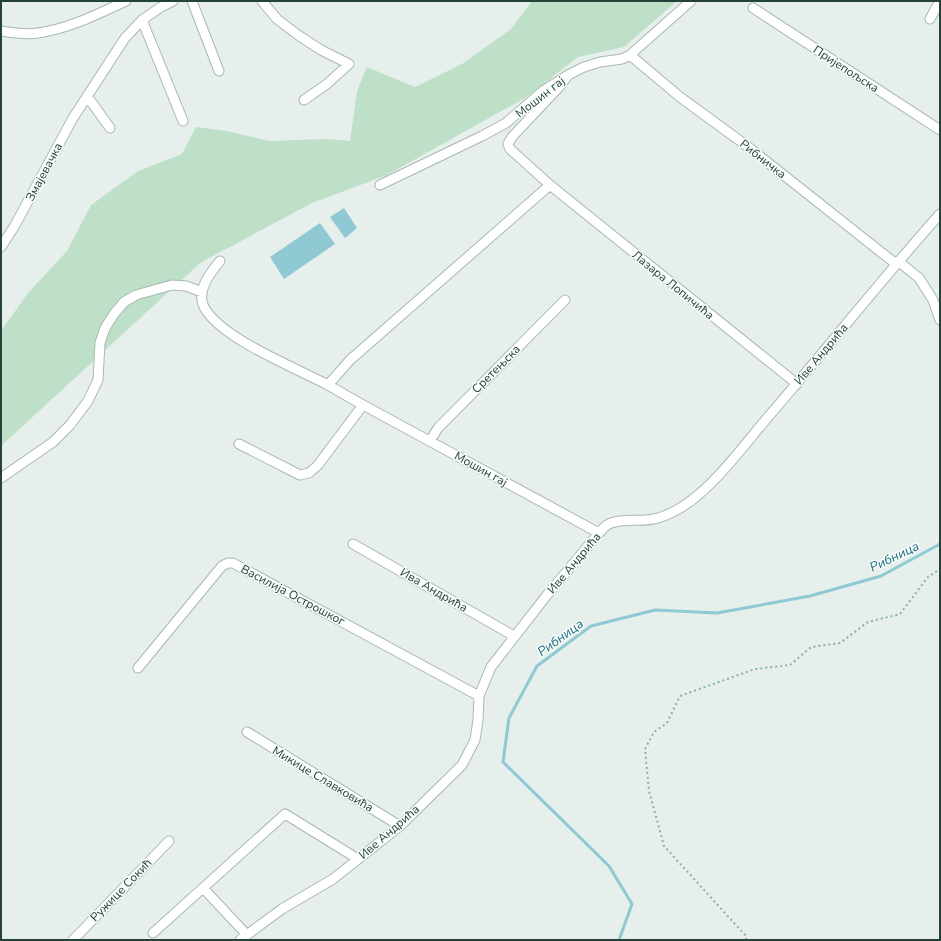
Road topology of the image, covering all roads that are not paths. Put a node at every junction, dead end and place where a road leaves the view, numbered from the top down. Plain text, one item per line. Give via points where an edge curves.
1 (126, 1) edge
2 (173, 1) edge
3 (192, 1) edge
4 (262, 1) edge
5 (691, 1) edge
6 (940, 1) edge
7 (753, 8) dead end
8 (930, 19) dead end
9 (142, 20) junction
10 (1, 31) edge
11 (630, 55) junction
12 (219, 71) dead end
13 (568, 75) junction
14 (87, 96) junction
15 (304, 100) dead end
16 (183, 121) dead end
17 (110, 128) dead end
18 (940, 130) edge
19 (550, 185) junction
20 (380, 186) dead end
21 (940, 214) edge
22 (1, 247) edge
23 (220, 261) dead end
24 (897, 262) junction
25 (202, 292) junction
26 (564, 300) dead end
27 (940, 320) edge
28 (797, 384) junction
29 (328, 385) junction
30 (363, 405) junction
31 (430, 441) junction
32 (239, 444) dead end
33 (1, 478) edge
34 (599, 533) junction
35 (353, 544) dead end
36 (514, 636) junction
37 (138, 668) dead end
38 (480, 696) junction
39 (247, 732) dead end
40 (400, 826) junction
41 (169, 841) dead end
42 (358, 859) junction
43 (203, 888) junction
44 (153, 933) dead end
45 (244, 938) edge
46 (73, 940) edge

1 - 10 street via 58,29 37,34
2 - 9 street, Змајевачка
3 - 12 street
4 - 15 street via 277,19 298,35 349,64
5 - 11 street, Мошин гај
6 - 8 street
7 - 18 street, Пријепољска
9 - 14 street, Змајевачка via 125,38
9 - 16 street
11 - 13 street, Мошин гај via 584,67
11 - 24 street, Рибничка via 680,97
13 - 19 street, Лазара Лопичића via 508,144 510,149
13 - 20 street, Мошин гај via 543,91 506,122
14 - 17 street
14 - 22 street, Змајевачка
19 - 28 street, Лазара Лопичића
19 - 29 street via 350,360
21 - 24 street, Иве Андрића
23 - 25 street via 210,274
24 - 27 street, Рибничка via 919,278
24 - 28 street, Иве Андрића
25 - 29 street, Мошин гај via 204,306 213,319 229,331 254,348
25 - 33 street via 186,286 172,285 136,295 124,302 105,328 100,343 98,380 88,401 53,442
26 - 31 street, Сретењска via 438,428
28 - 34 street, Иве Андрића via 697,496 677,510 659,518 616,522
29 - 30 street, Мошин гај
30 - 31 street, Мошин гај
30 - 32 street via 318,465 309,473 300,475
31 - 34 street, Мошин гај
34 - 36 street, Иве Андрића
35 - 36 street, Ива Андрића
36 - 38 street, Иве Андрића via 491,667
37 - 38 street, Василија Острошког via 222,566 233,563
38 - 40 street, Иве Андрића via 475,740 462,765
39 - 40 street, Микице Славковића
40 - 42 street, Иве Андрића
41 - 46 street, Ружице Сокић
42 - 43 street via 285,814
42 - 45 street, Иве Андрића via 333,879 282,909
43 - 44 street
43 - 45 street

